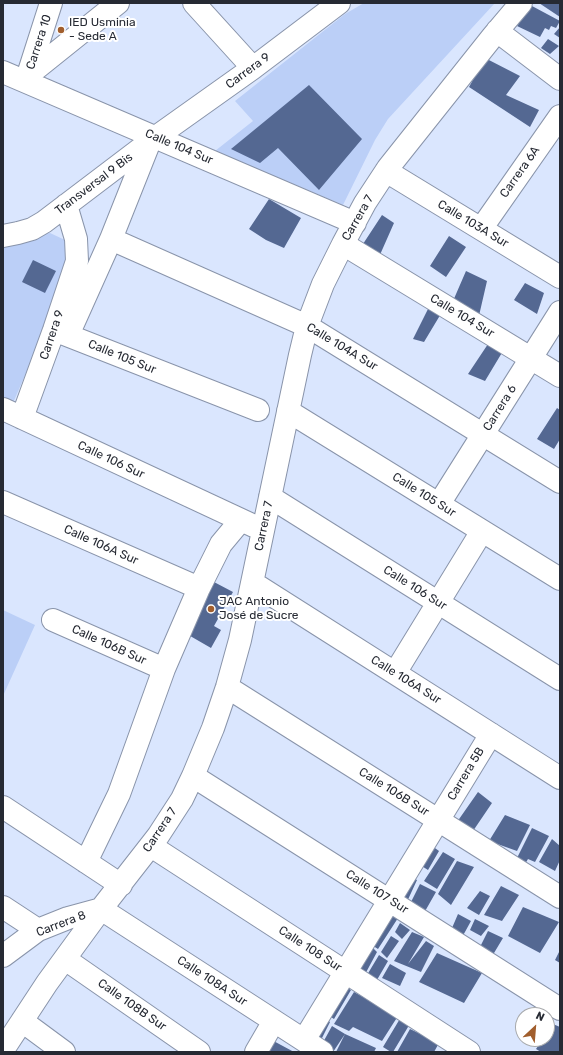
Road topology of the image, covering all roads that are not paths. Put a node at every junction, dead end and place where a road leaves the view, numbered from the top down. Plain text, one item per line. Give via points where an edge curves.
1 (51, 3) edge
2 (118, 3) edge
3 (194, 3) edge
4 (339, 3) edge
5 (521, 3) edge
6 (497, 31) junction
7 (253, 68) junction
8 (3, 72) edge
9 (26, 79) junction
10 (560, 79) edge
11 (560, 116) edge
12 (153, 139) junction
13 (553, 142) edge
14 (386, 171) junction
15 (66, 205) junction
16 (355, 222) junction
17 (481, 229) junction
18 (3, 236) edge
19 (111, 239) junction
20 (343, 244) junction
21 (560, 277) edge
22 (560, 312) edge
23 (307, 326) junction
24 (61, 333) junction
25 (531, 358) junction
26 (560, 376) edge
27 (258, 410) dead end
28 (288, 411) junction
29 (13, 413) edge
30 (483, 434) junction
31 (560, 482) edge
32 (270, 498) junction
33 (3, 502) edge
34 (439, 504) junction
35 (240, 520) junction
36 (263, 531) junction
37 (482, 531) junction
38 (560, 579) edge
39 (253, 583) junction
40 (199, 588) junction
41 (438, 603) junction
42 (53, 620) dead end
43 (164, 669) junction
44 (395, 673) junction
45 (560, 679) edge
46 (227, 687) junction
47 (491, 734) junction
48 (193, 776) junction
49 (560, 778) edge
50 (3, 807) edge
51 (439, 820) junction
52 (151, 846) junction
53 (86, 862) junction
54 (121, 885) junction
55 (560, 897) edge
56 (390, 901) junction
57 (3, 907) edge
58 (101, 909) junction
59 (38, 930) junction
60 (3, 956) edge
61 (65, 959) junction
62 (346, 972) junction
63 (560, 1009) edge
64 (22, 1021) junction
65 (274, 1021) junction
66 (304, 1040) junction
67 (3, 1050) edge
68 (64, 1052) edge
69 (199, 1052) edge
70 (256, 1052) edge
71 (322, 1052) edge
72 (469, 1052) edge

1 - 9 street, Carrera 10
2 - 9 street
3 - 7 street
4 - 7 street, Carrera 9
5 - 6 street, Carrera 7
6 - 10 street
6 - 14 street, Carrera 7
7 - 12 street, Carrera 9
8 - 9 street, Calle 104 Sur
9 - 12 street, Calle 104 Sur
11 - 13 street, Carrera 6A
12 - 15 street, Transversal 9 Bis
12 - 16 street, Calle 104 Sur
12 - 19 street, Carrera 9
13 - 17 street, Carrera 6A
14 - 16 street, Carrera 7
14 - 17 street, Calle 103A Sur
15 - 18 street, Transversal 9 Bis via 32,229
15 - 24 street, Carrera 9 via 76,239 77,261
16 - 20 street, Carrera 7
17 - 21 street, Calle 103A Sur
19 - 23 street, Calle 104A Sur
19 - 24 street, Carrera 9
20 - 23 street, Carrera 7 via 323,284
20 - 25 street, Calle 104 Sur
22 - 25 street, Carrera 6
23 - 28 street, Carrera 7
23 - 30 street, Calle 104A Sur
24 - 27 street, Calle 105 Sur
24 - 29 street, Carrera 9
25 - 26 street, Calle 104 Sur
25 - 30 street, Carrera 6
28 - 32 street, Carrera 7
28 - 34 street, Calle 105 Sur
29 - 35 street, Calle 106 Sur
30 - 31 street, Calle 104A Sur
30 - 34 street, Carrera 6
32 - 36 street, Carrera 7
32 - 41 street, Calle 106 Sur
33 - 40 street, Calle 106A Sur
34 - 37 street, Calle 105 Sur
35 - 36 street, Calle 106 Sur
35 - 40 street, Carrera 7 via 221,544
36 - 39 street, Carrera 7
37 - 38 street, Calle 105 Sur
37 - 41 street
39 - 44 street, Calle 106A Sur
39 - 46 street, Carrera 7
40 - 43 street, Carrera 7
41 - 44 street
41 - 45 street, Calle 106 Sur
42 - 43 street, Calle 106B Sur
43 - 53 street, Carrera 7 via 119,794
44 - 47 street, Calle 106A Sur
46 - 48 street, Carrera 7
46 - 51 street, Calle 106B Sur
47 - 49 street, Calle 106A Sur
47 - 51 street, Carrera 5B
48 - 52 street, Carrera 7 via 182,799
48 - 56 street, Calle 107 Sur
50 - 53 street
51 - 55 street, Calle 106B Sur
51 - 56 street, Carrera 5B
52 - 54 street, Carrera 7
52 - 62 street, Calle 108 Sur
53 - 54 street
54 - 58 street, Carrera 7
56 - 62 street, Carrera 5B
56 - 63 street, Calle 107 Sur
57 - 59 street
58 - 59 street, Carrera 8
58 - 61 street, Carrera 7
58 - 65 street, Calle 108A Sur
59 - 60 street, Carrera 8
61 - 64 street, Carrera 7
61 - 69 street, Calle 108B Sur
62 - 66 street, Carrera 5B
62 - 72 street, Calle 108 Sur
64 - 67 street, Carrera 7
64 - 68 street
65 - 66 street, Calle 108A Sur
65 - 70 street
66 - 71 street, Calle 108A Sur

